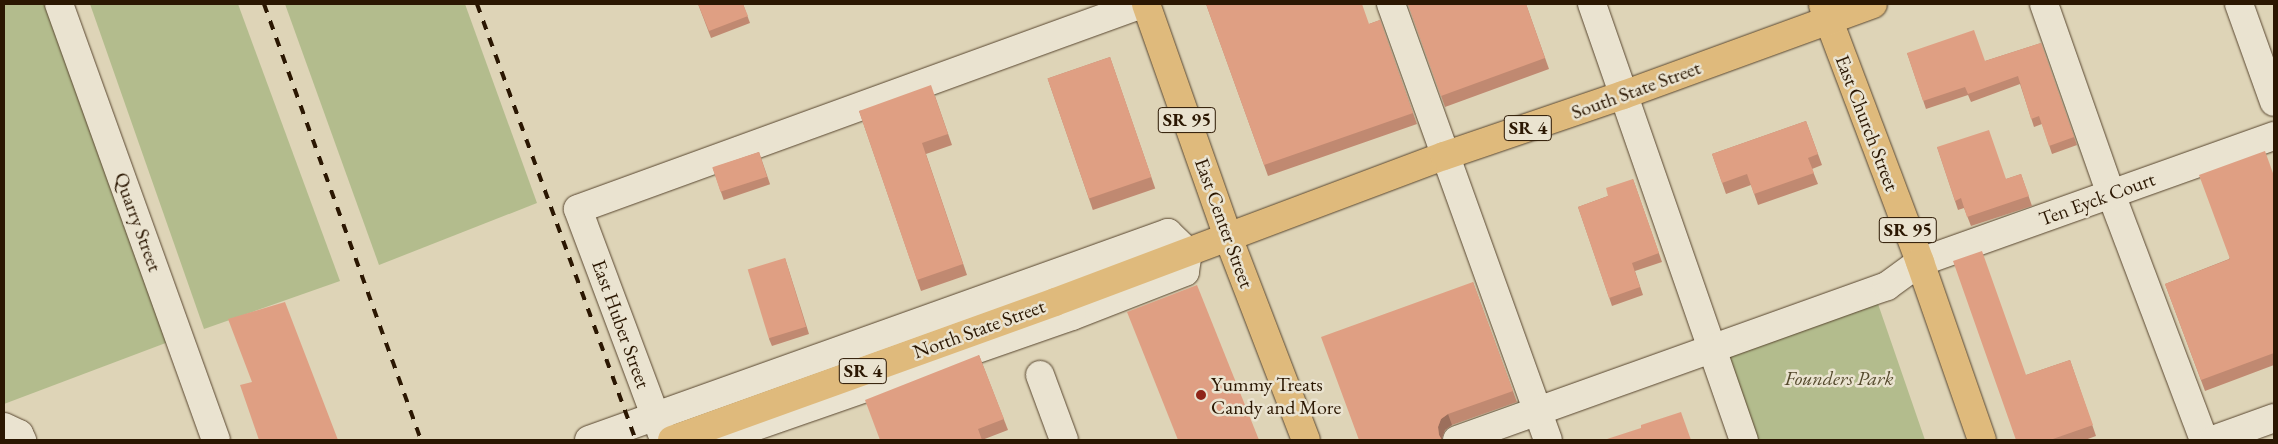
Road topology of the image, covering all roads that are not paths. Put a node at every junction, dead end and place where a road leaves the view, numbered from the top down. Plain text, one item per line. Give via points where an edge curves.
1 (59, 4) edge
2 (1142, 4) edge
3 (1146, 4) edge
4 (1391, 4) edge
5 (1592, 4) edge
6 (1874, 4) edge
7 (2044, 4) edge
8 (2239, 4) edge
9 (1825, 12) edge
10 (1623, 95) junction
11 (2274, 102) edge
12 (2274, 136) edge
13 (1444, 156) junction
14 (2111, 194) junction
15 (1228, 237) junction
16 (1188, 252) junction
17 (1920, 262) junction
18 (1711, 348) junction
19 (1040, 375) dead end
20 (1538, 411) junction
21 (2274, 418) edge
22 (4, 426) edge
23 (660, 428) edge
24 (22, 440) edge
25 (216, 440) edge
26 (589, 440) edge
27 (672, 440) edge
28 (716, 440) edge
29 (1064, 440) edge
30 (1306, 440) edge
31 (1457, 440) edge
32 (1548, 440) edge
33 (1744, 440) edge
34 (1982, 440) edge
35 (2204, 440) edge
36 (2213, 440) edge

1 - 25 street, Quarry Street
2 - 23 street, East Huber Street via 578,209
3 - 15 main road, East Center Street / SR 95
4 - 13 street
5 - 10 street
6 - 9 main road, South State Street / SR 4
7 - 14 street
8 - 11 street
9 - 10 main road, South State Street / SR 4
9 - 17 main road, East Church Street / SR 95
10 - 13 main road, South State Street / SR 4
10 - 18 street
12 - 14 street, Ten Eyck Court
13 - 15 main road, South State Street / SR 4
13 - 20 street
14 - 17 street, Ten Eyck Court
14 - 35 street
15 - 16 main road, North State Street / SR 4
15 - 30 main road, East Center Street / SR 95
16 - 23 street via 1168,233
16 - 27 main road, North State Street / SR 4
16 - 28 street via 1185,272 1072,316
17 - 18 street, Ten Eyck Court via 1887,286
17 - 34 main road, East Church Street / SR 95
18 - 20 street, Ten Eyck Court
18 - 33 street
19 - 29 street
20 - 31 street, Ten Eyck Court
20 - 32 street
21 - 36 street
22 - 24 street via 19,434
23 - 26 street

